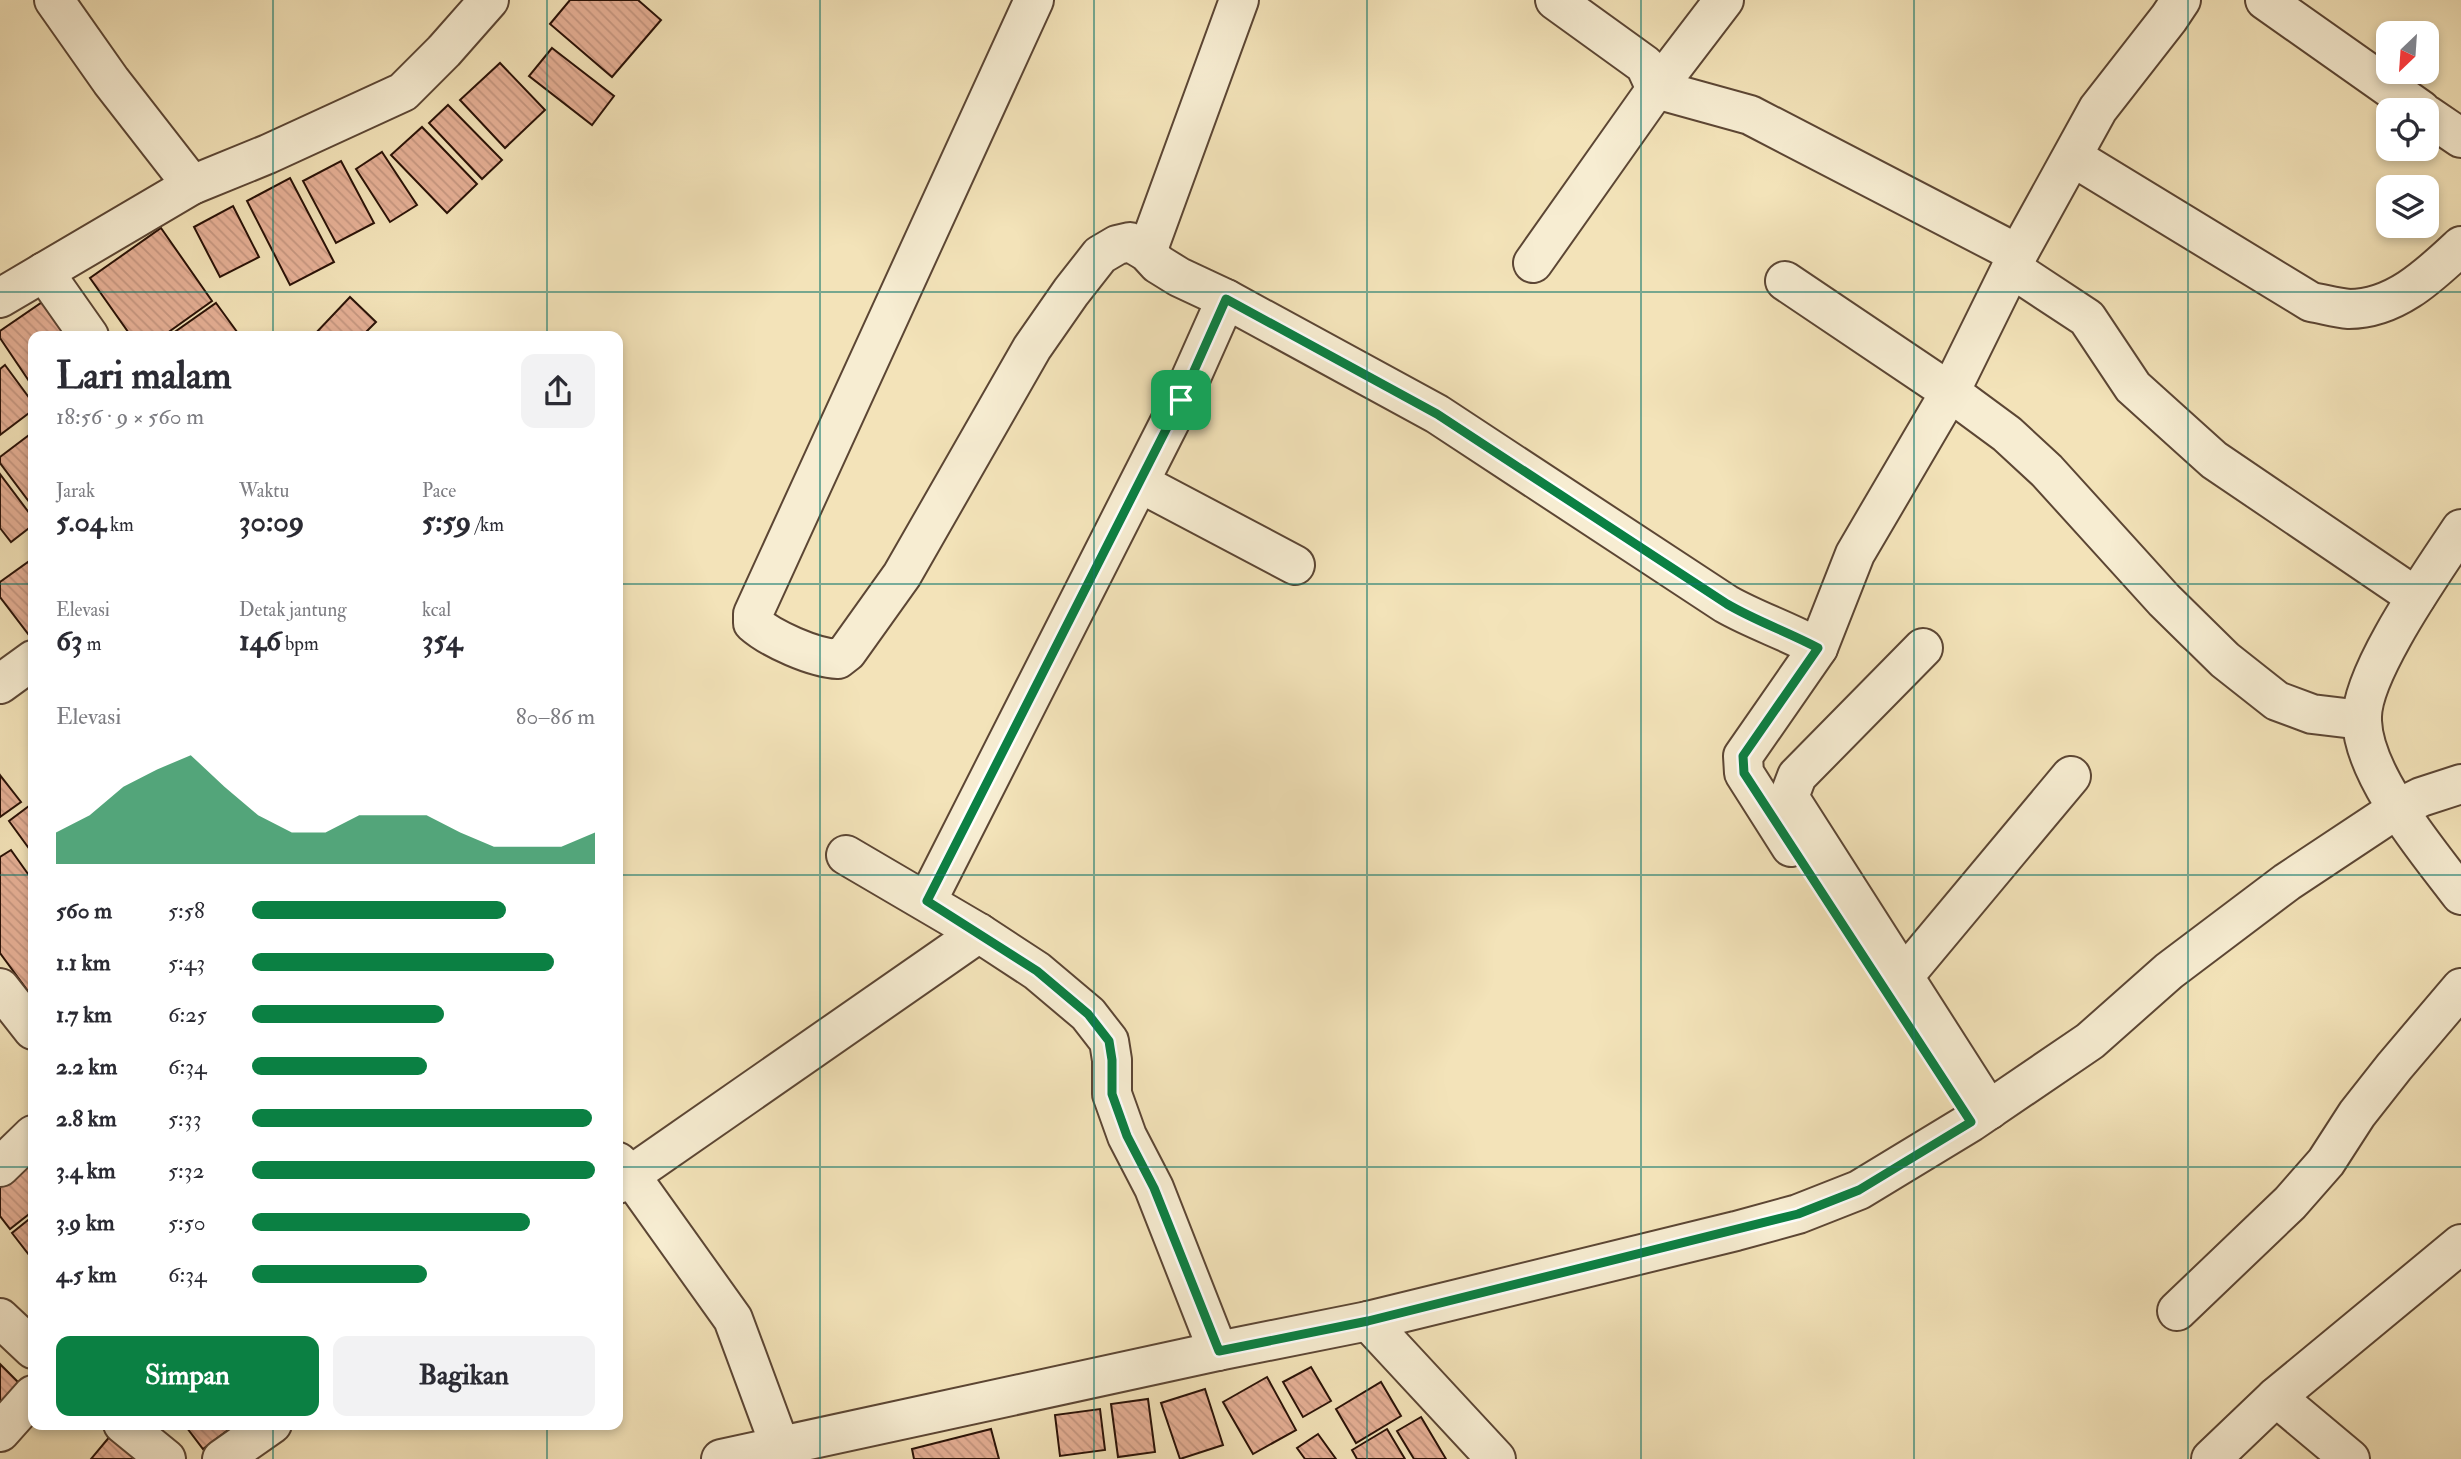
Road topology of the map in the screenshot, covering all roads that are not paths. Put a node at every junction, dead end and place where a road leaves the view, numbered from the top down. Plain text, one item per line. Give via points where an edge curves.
1 (54, 0) edge
2 (1034, 0) edge
3 (1239, 0) edge
4 (1555, 0) edge
5 (1724, 0) edge
6 (2181, 0) edge
7 (2265, 0) edge
8 (487, 1) edge
9 (1656, 89) junction
10 (2404, 98) edge
11 (2439, 123) edge
12 (2461, 138) edge
13 (2073, 157) junction
14 (192, 185) junction
15 (2461, 246) edge
16 (1147, 252) junction
17 (2014, 261) junction
18 (1533, 263) dead end
19 (44, 272) junction
20 (1785, 281) dead end
21 (0, 298) edge
22 (1226, 299) junction
23 (85, 331) edge
24 (1950, 392) junction
25 (1140, 483) junction
26 (2461, 529) edge
27 (1295, 565) dead end
28 (2416, 597) junction
29 (1818, 648) junction
30 (1923, 648) dead end
31 (28, 664) edge
32 (0, 684) edge
33 (2361, 720) junction
34 (2071, 776) dead end
35 (2461, 784) edge
36 (2397, 809) junction
37 (846, 855) dead end
38 (2461, 895) edge
39 (927, 901) junction
40 (979, 933) junction
41 (1903, 976) junction
42 (0, 988) edge
43 (2461, 988) edge
44 (28, 1024) edge
45 (1980, 1116) junction
46 (28, 1140) edge
47 (0, 1167) edge
48 (623, 1173) edge
49 (623, 1175) edge
50 (2461, 1244) edge
51 (2177, 1311) dead end
52 (0, 1318) edge
53 (1368, 1321) junction
54 (28, 1344) edge
55 (1219, 1351) junction
56 (2276, 1397) junction
57 (28, 1401) edge
58 (130, 1430) edge
59 (263, 1430) edge
60 (0, 1432) edge
61 (780, 1446) junction
62 (166, 1459) edge
63 (222, 1459) edge
64 (722, 1459) edge
65 (1496, 1459) edge
66 (2211, 1459) edge
67 (2350, 1459) edge

1 - 14 street
2 - 16 street via 753,614 753,624 823,659 838,659 847,652 902,575 1032,348 1071,292 1100,255 1116,245 1130,242
3 - 16 street
4 - 9 street via 1645,65
5 - 9 street
6 - 13 street via 2098,109
7 - 10 street
8 - 14 street via 403,92
9 - 17 street via 1750,115
9 - 18 street
11 - 12 street
13 - 15 street via 2311,302 2350,309 2376,304 2428,277
13 - 17 street
14 - 19 street
16 - 22 street via 1179,277
17 - 24 street
17 - 28 street via 2087,318 2133,387 2214,460
19 - 21 street
19 - 23 street
20 - 24 street
22 - 25 street
22 - 29 street via 1437,414 1752,619
24 - 29 street via 1855,554
24 - 33 street via 2007,434 2046,471 2225,660 2277,701 2295,709
25 - 27 street
25 - 39 street
26 - 28 street
28 - 33 street via 2367,688
29 - 45 street via 1743,756 1744,773
30 - 41 street via 1797,776 1789,797
31 - 32 street
33 - 36 street via 2371,759
34 - 41 street
35 - 36 street
36 - 38 street
36 - 45 street via 2287,881 2169,971 2090,1041
37 - 39 street
39 - 40 street
40 - 48 street
40 - 55 street via 1037,971 1088,1014 1109,1041 1112,1094
41 - 45 street
42 - 44 street
43 - 51 street via 2386,1076 2326,1163
45 - 53 street via 1859,1190 1798,1214
46 - 47 street
49 - 61 street via 733,1319
50 - 56 street
52 - 54 street
53 - 55 street
53 - 65 street
55 - 61 street
56 - 66 street
56 - 67 street
57 - 60 street
58 - 62 street
59 - 63 street
61 - 64 street

